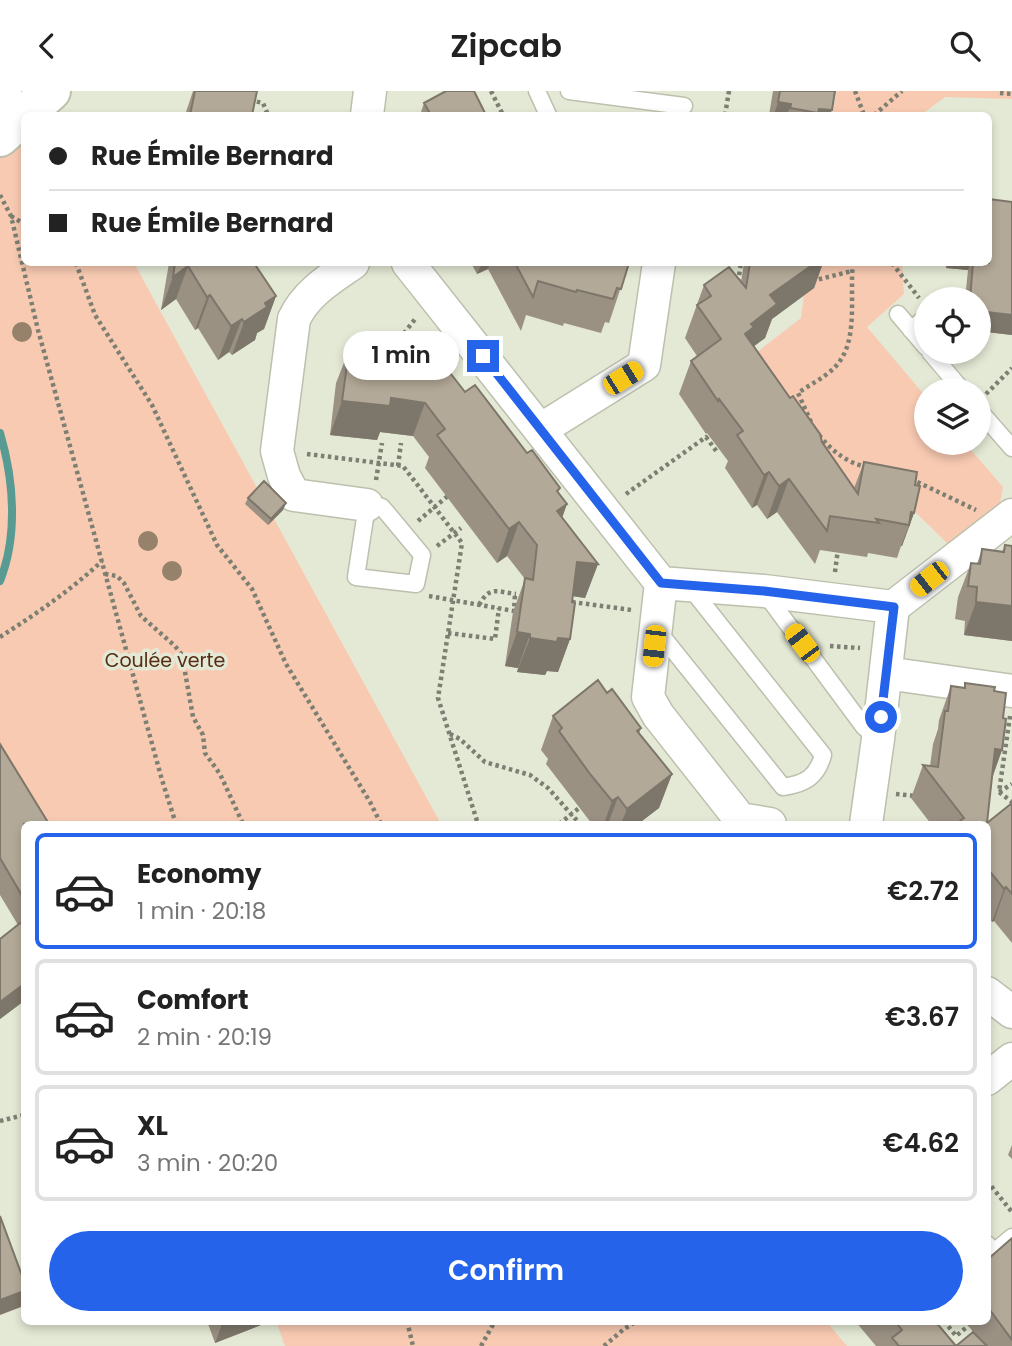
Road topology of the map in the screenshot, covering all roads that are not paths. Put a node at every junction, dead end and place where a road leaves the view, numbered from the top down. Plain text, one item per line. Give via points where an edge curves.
1 (51, 91) edge
2 (370, 91) edge
3 (537, 91) edge
4 (569, 91) edge
5 (684, 104) edge
6 (28, 112) edge
7 (367, 112) edge
8 (547, 112) edge
9 (21, 118) edge
10 (0, 137) edge
11 (349, 266) edge
12 (410, 266) edge
13 (659, 266) edge
14 (898, 314) dead end
15 (914, 327) edge
16 (911, 330) junction
17 (914, 333) edge
18 (940, 364) edge
19 (952, 378) edge
20 (991, 424) edge
21 (540, 430) junction
22 (1012, 448) edge
23 (374, 506) junction
24 (1007, 519) edge
25 (669, 588) junction
26 (764, 591) junction
27 (894, 607) junction
28 (656, 629) junction
29 (887, 661) junction
30 (1011, 701) edge
31 (878, 739) junction
32 (721, 816) edge
33 (756, 821) edge
34 (866, 821) edge
35 (991, 996) edge
36 (1012, 1012) edge
37 (1012, 1059) edge
38 (991, 1076) edge
39 (1012, 1237) edge
40 (991, 1250) edge

1 - 6 street
2 - 7 street
3 - 8 lane
4 - 5 lane
9 - 10 street
11 - 23 street via 311,294 294,319 277,451 293,495
12 - 21 street
13 - 21 street via 644,365
14 - 16 lane
15 - 16 lane
16 - 17 lane
18 - 19 lane
20 - 22 lane
21 - 25 street
23 - 23 lane via 422,555 416,585 356,577
24 - 27 street
25 - 26 street
25 - 28 street
25 - 28 lane via 823,755 819,770 797,785 783,787
26 - 27 street
26 - 31 lane via 864,727
27 - 29 street
28 - 32 street via 648,697
29 - 30 street
29 - 31 street
31 - 34 street
32 - 33 street
35 - 36 street
37 - 38 street
39 - 40 lane

